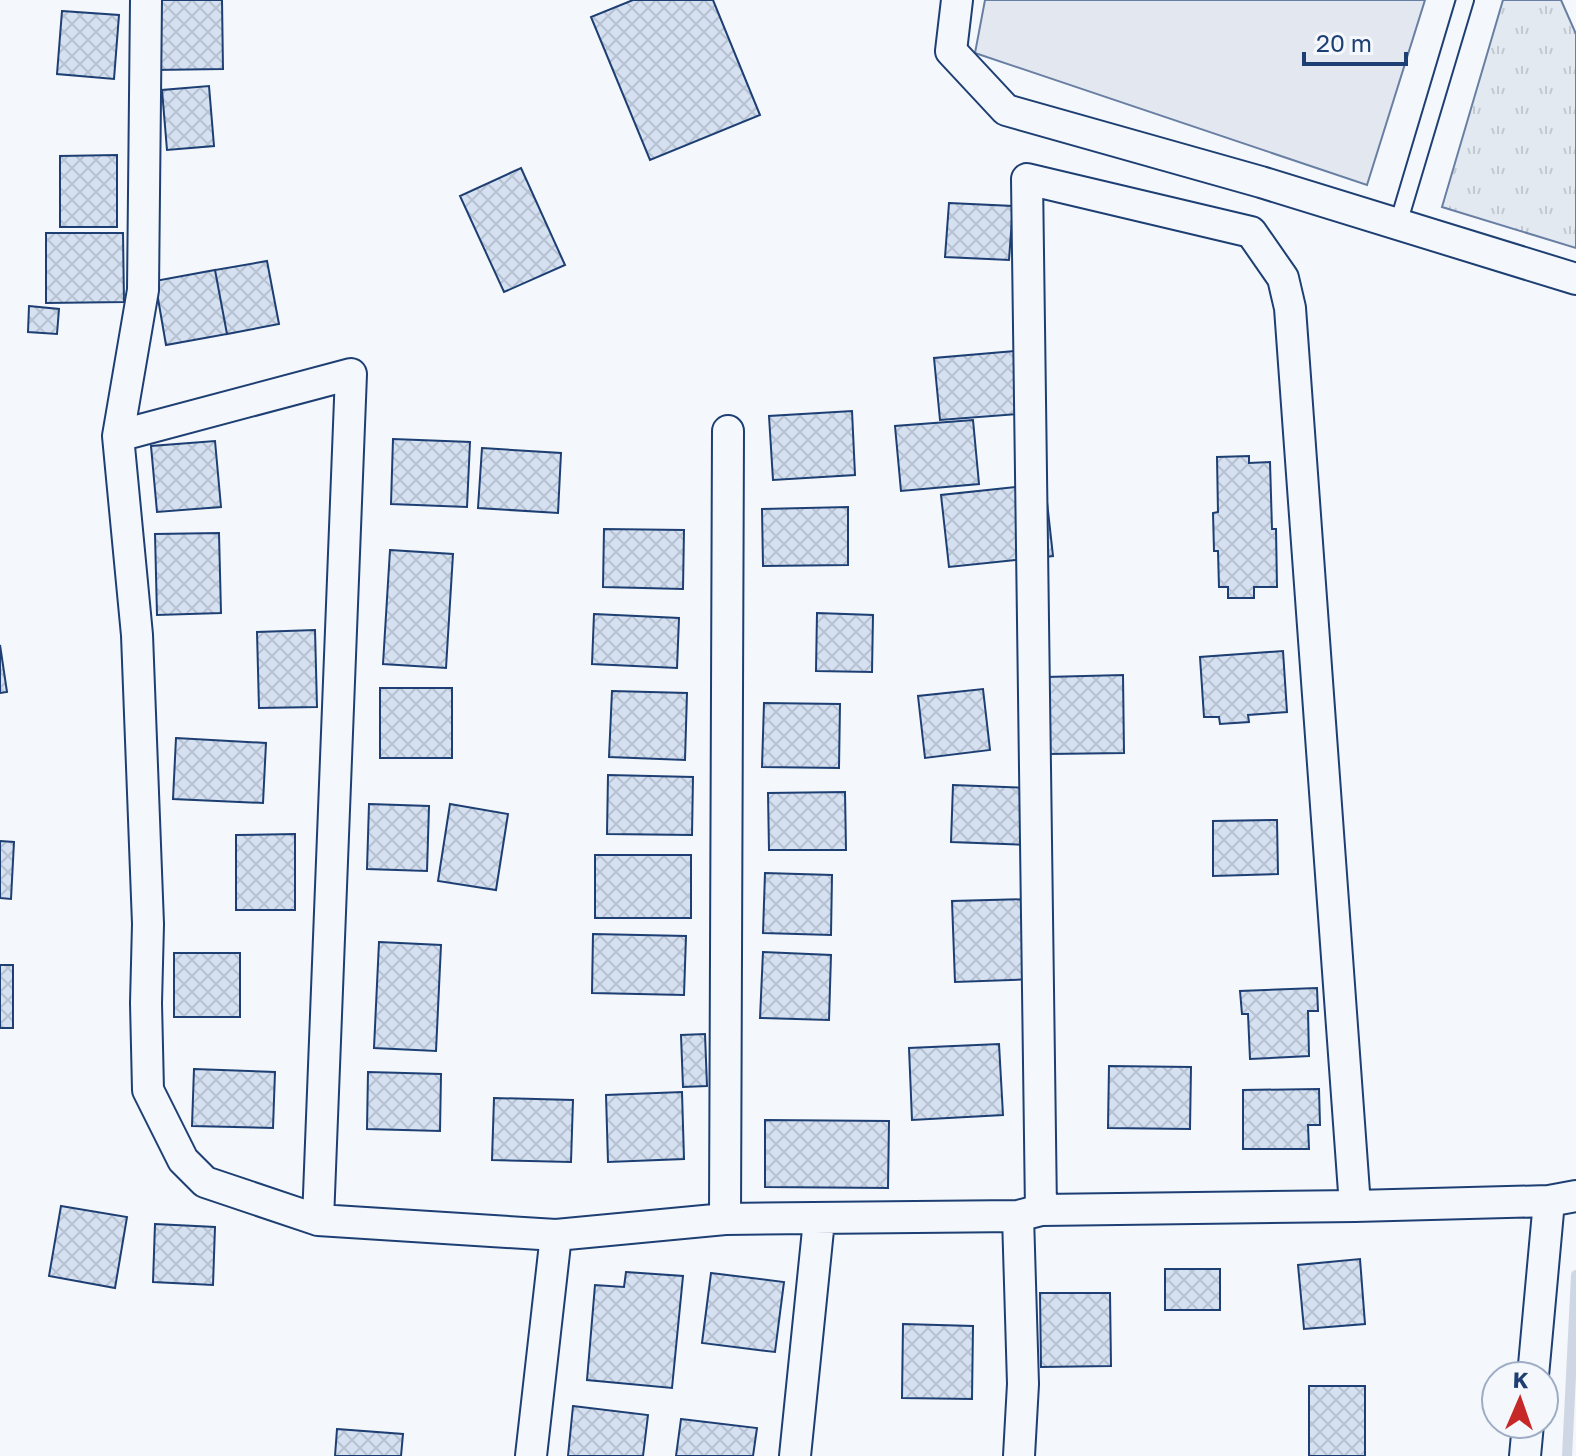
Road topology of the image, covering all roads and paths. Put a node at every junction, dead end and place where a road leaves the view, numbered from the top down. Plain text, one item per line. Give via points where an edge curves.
1 (146, 0) edge
2 (957, 0) edge
3 (1465, 0) edge
4 (1398, 224) junction
5 (1576, 279) edge
6 (728, 431) dead end
7 (118, 436) junction
8 (1563, 1198) edge
9 (1355, 1206) junction
10 (1029, 1213) junction
11 (725, 1219) junction
12 (318, 1220) junction
13 (819, 1220) junction
14 (556, 1235) junction
15 (1536, 1360) edge
16 (531, 1456) edge
17 (795, 1456) edge
18 (1019, 1456) edge

1 - 7 street via 143,290
2 - 4 street via 951,51 1006,110
3 - 4 lane
4 - 5 street
6 - 11 street
7 - 12 street via 137,635 148,924 148,1090 183,1160 205,1182
7 - 12 street via 351,374
8 - 9 street
8 - 15 street
9 - 10 street
9 - 10 street via 1290,308 1283,278 1251,232 1027,179
10 - 13 street
10 - 18 street
11 - 13 street
11 - 14 street
12 - 14 street
13 - 17 street
14 - 16 street

